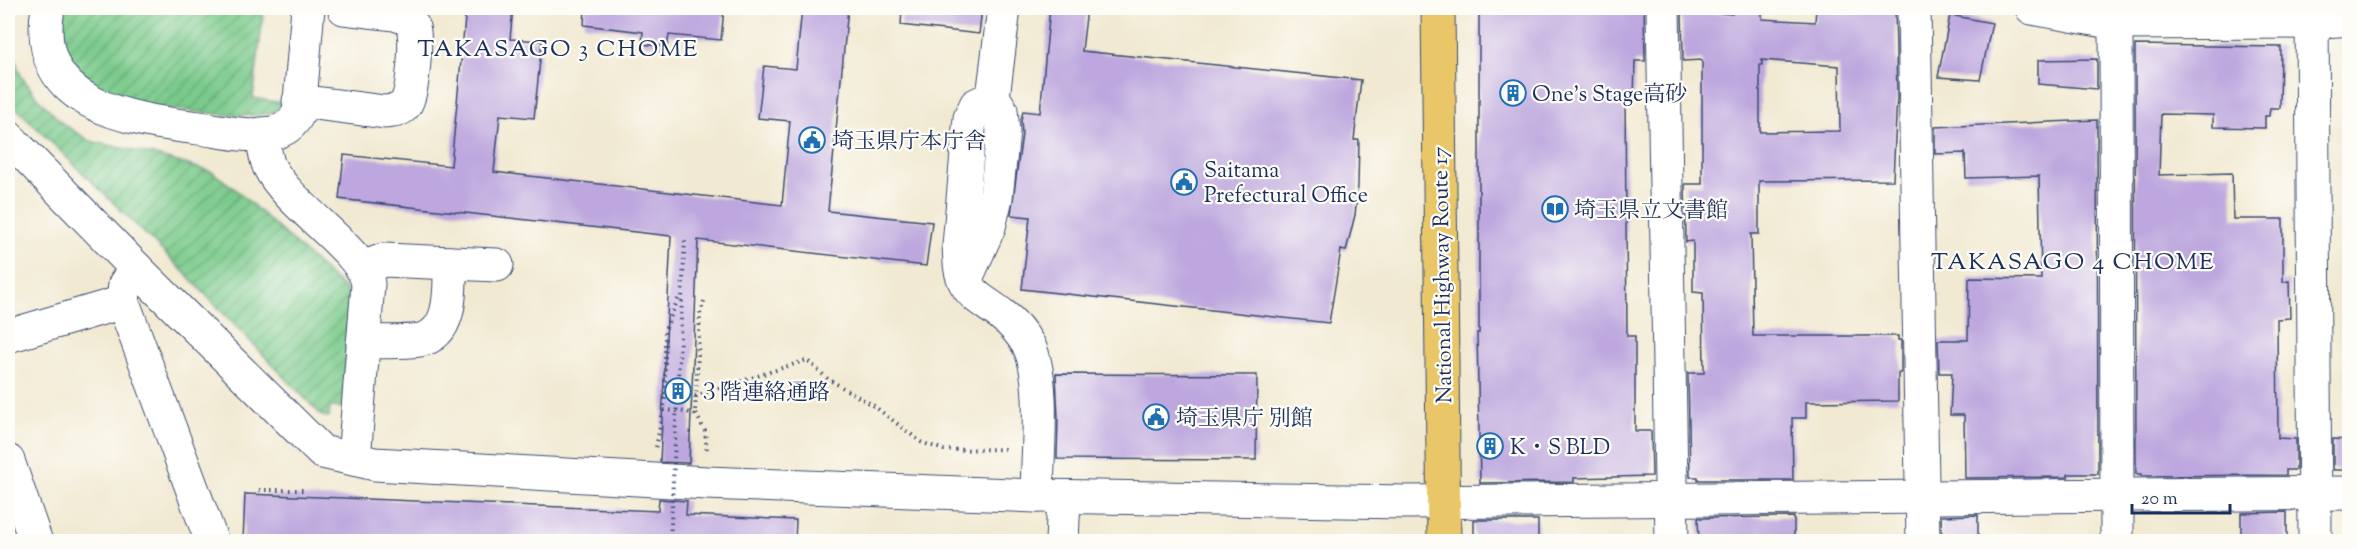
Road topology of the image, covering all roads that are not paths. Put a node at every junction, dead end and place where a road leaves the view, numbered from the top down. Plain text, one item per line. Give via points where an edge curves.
1 (47, 8) edge
2 (309, 8) edge
3 (344, 8) edge
4 (1004, 8) edge
5 (1438, 8) edge
6 (1663, 8) edge
7 (1914, 8) edge
8 (2032, 8) edge
9 (2116, 15) edge
10 (2311, 15) edge
11 (2349, 20) edge
12 (299, 101) junction
13 (262, 134) junction
14 (8, 137) edge
15 (450, 263) junction
16 (497, 265) dead end
17 (136, 268) junction
18 (363, 268) junction
19 (123, 302) junction
20 (8, 336) edge
21 (363, 342) junction
22 (354, 459) junction
23 (8, 461) edge
24 (2349, 493) edge
25 (2315, 494) junction
26 (1050, 496) junction
27 (2117, 496) junction
28 (1922, 498) junction
29 (1671, 500) junction
30 (1444, 503) junction
31 (36, 542) edge
32 (212, 542) edge
33 (1062, 542) edge
34 (1444, 542) edge
35 (1672, 542) edge
36 (1923, 542) edge
37 (2117, 542) edge
38 (2315, 542) edge

1 - 13 street via 46,47 60,75 82,97 99,107 171,124
2 - 12 street
3 - 12 street via 409,19 415,46 406,104 397,111 385,112
4 - 26 street via 993,97 976,105 969,118 960,265 964,281 974,294 1016,327 1036,364
5 - 30 highway, National Highway Route 17
6 - 29 street
7 - 28 street
8 - 9 street
9 - 10 street
9 - 27 street
10 - 11 street
10 - 25 street
12 - 13 street via 294,122
13 - 18 street via 269,165 285,189
14 - 17 street
15 - 16 street
15 - 18 street via 384,260
15 - 21 street via 450,296 439,331 422,340
17 - 19 street via 125,284
17 - 22 street via 322,452
18 - 21 street via 368,285
19 - 20 street
19 - 32 street
21 - 22 street
22 - 26 street via 375,464 707,483
23 - 31 street
24 - 25 street
25 - 27 street
25 - 38 street
26 - 30 street
26 - 33 street
27 - 28 street
27 - 37 street
28 - 29 street
28 - 36 street
29 - 30 street
29 - 35 street
30 - 34 highway, National Highway Route 17

